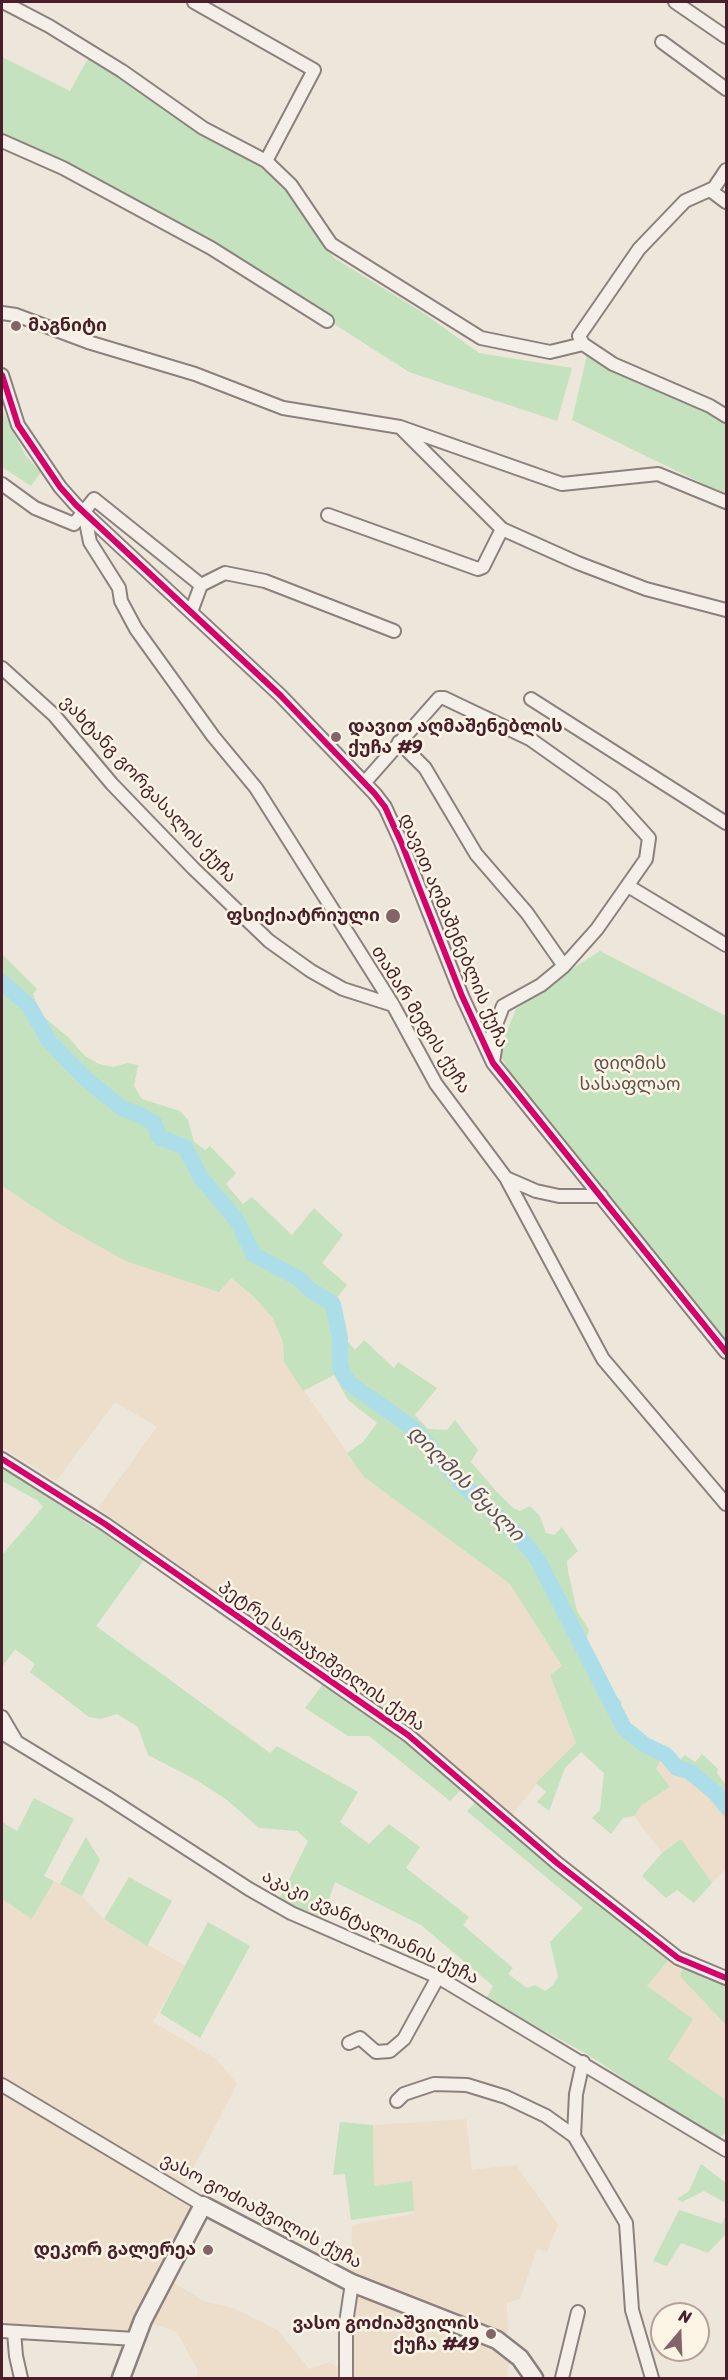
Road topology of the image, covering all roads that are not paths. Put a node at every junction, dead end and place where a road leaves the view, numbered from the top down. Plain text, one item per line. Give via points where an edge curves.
1 (3, 2) edge
2 (194, 2) edge
3 (675, 2) edge
4 (726, 37) edge
5 (663, 42) dead end
6 (726, 89) edge
7 (2, 141) edge
8 (266, 161) junction
9 (726, 170) edge
10 (710, 190) junction
11 (726, 202) edge
12 (2, 313) edge
13 (327, 321) dead end
14 (584, 344) junction
15 (2, 375) edge
16 (726, 416) edge
17 (400, 427) junction
18 (2, 484) edge
19 (726, 502) edge
20 (84, 512) junction
21 (328, 515) dead end
22 (502, 530) junction
23 (201, 585) junction
24 (726, 610) edge
25 (192, 612) junction
26 (394, 630) dead end
27 (2, 669) edge
28 (531, 699) dead end
29 (399, 742) junction
30 (365, 782) junction
31 (726, 823) edge
32 (628, 886) junction
33 (726, 945) edge
34 (564, 966) junction
35 (393, 1005) junction
36 (493, 1063) junction
37 (506, 1178) junction
38 (601, 1196) junction
39 (726, 1352) edge
40 (2, 1459) edge
41 (726, 1504) edge
42 (2, 1717) edge
43 (2, 1732) edge
44 (16, 1741) junction
45 (438, 1977) junction
46 (726, 1977) edge
47 (349, 2043) dead end
48 (583, 2062) junction
49 (2, 2085) edge
50 (397, 2101) dead end
51 (573, 2136) junction
52 (726, 2150) edge
53 (204, 2205) junction
54 (352, 2283) junction
55 (578, 2312) dead end
56 (8, 2332) edge
57 (135, 2339) junction
58 (21, 2379) edge
59 (121, 2379) edge
60 (346, 2379) edge
61 (534, 2379) edge
62 (562, 2379) edge
63 (652, 2379) edge

1 - 8 street via 50,26 203,128
2 - 8 street via 314,70
3 - 4 street
5 - 6 street
7 - 13 street via 63,168 211,248
8 - 14 street via 291,185 332,244 481,338 550,352
9 - 10 street
10 - 11 street
10 - 14 street via 685,201 639,249 579,336
12 - 17 street via 195,374 283,408
14 - 16 street via 613,364
15 - 20 street, დავით აღმაშენებლის ქუჩა via 18,424 60,487
17 - 19 street via 562,484 658,474
17 - 22 street
18 - 20 street via 35,508 74,524
20 - 23 street via 94,499
20 - 25 street, დავით აღმაშენებლის ქუჩა
20 - 35 street, თამარ მეფის ქუჩა via 90,542 119,588 135,629 256,788
21 - 22 street via 478,568 484,565
22 - 24 street via 646,590
23 - 25 street
23 - 26 street via 225,573 266,581
25 - 30 street, დავით აღმაშენებლის ქუჩა
27 - 35 street, ვახტანგ გორგასალის ქუჩა via 54,715 112,784 269,941 343,989
28 - 31 street
29 - 30 street
29 - 32 street via 441,698 530,738 612,797 649,838 646,859
29 - 34 street via 425,768 476,854 527,913
30 - 36 street, დავით აღმაშენებლის ქუჩა via 385,807
32 - 33 street
32 - 34 street
34 - 36 street via 541,985 503,1006 492,1035
35 - 37 street, თამარ მეფის ქუჩა via 436,1084
36 - 38 street, დავით აღმაშენებლის ქუჩა
37 - 38 street via 559,1197
37 - 41 street, თამარ მეფის ქუჩა via 603,1359
38 - 39 street, დავით აღმაშენებლის ქუჩა
40 - 46 street, პეტრე სარაჯიშვილის ქუჩა via 105,1524 408,1736 557,1863 678,1958
42 - 44 street
43 - 44 street, აკაკი კვანტალიანის ქუჩა
44 - 45 street, აკაკი კვანტალიანის ქუჩა via 291,1913
45 - 47 street via 404,2039 390,2051 376,2052 360,2038
45 - 48 street, აკაკი კვანტალიანის ქუჩა
48 - 51 street
48 - 52 street, აკაკი კვანტალიანის ქუჩა
49 - 53 street, ვასო გოძიაშვილის ქუჩა
50 - 51 street via 404,2094 434,2084 467,2085 506,2097 546,2116
51 - 63 street via 626,2223 632,2310
53 - 54 main road, ვასო გოძიაშვილის ქუჩა
53 - 57 main road
54 - 60 street via 346,2323
54 - 61 main road, ვასო გოძიაშვილის ქუჩა via 497,2340 520,2358
55 - 62 street
56 - 57 street
56 - 58 street
57 - 59 main road

